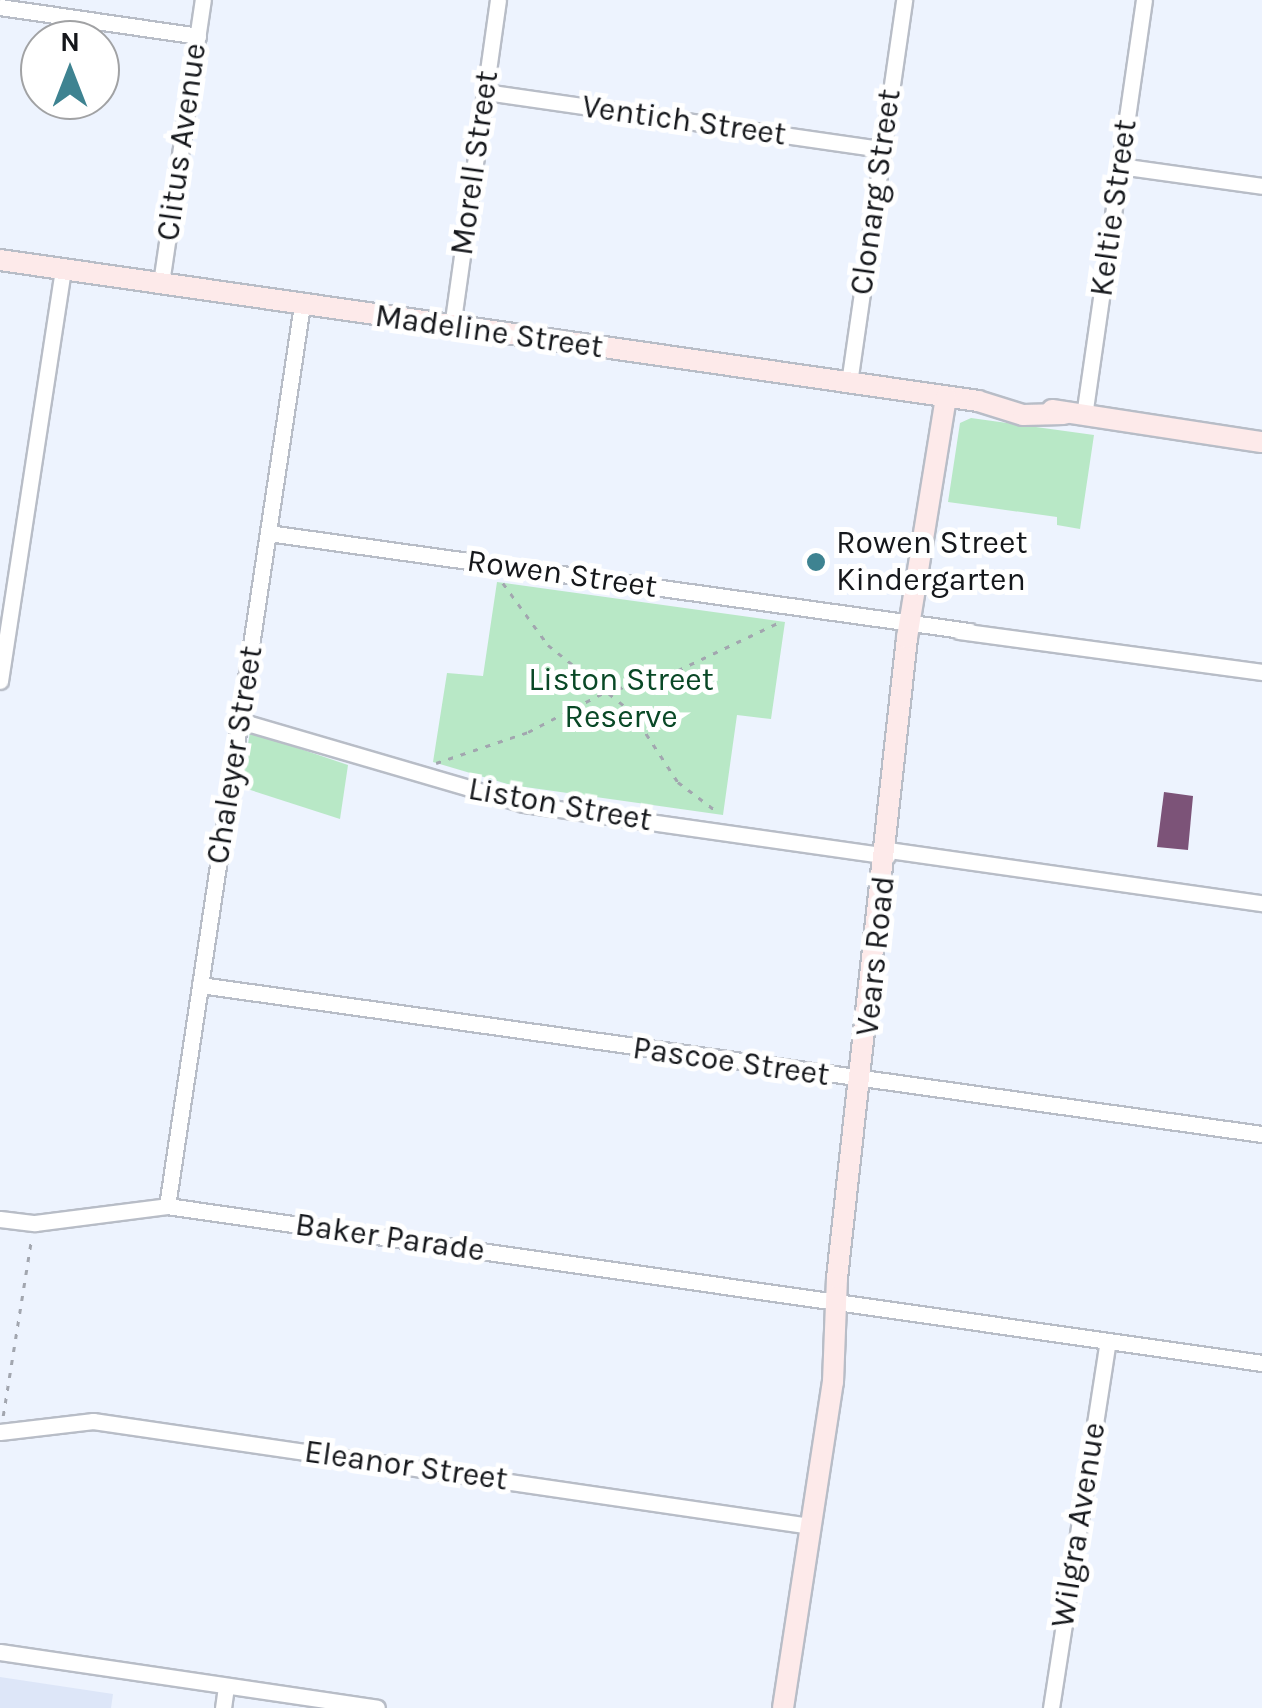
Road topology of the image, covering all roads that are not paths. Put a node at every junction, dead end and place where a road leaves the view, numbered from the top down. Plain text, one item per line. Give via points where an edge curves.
1 (204, 0) edge
2 (498, 0) edge
3 (904, 0) edge
4 (1144, 0) edge
5 (0, 7) edge
6 (198, 36) junction
7 (486, 92) junction
8 (882, 149) junction
9 (1120, 166) junction
10 (1262, 186) edge
11 (0, 260) edge
12 (63, 270) junction
13 (161, 284) junction
14 (302, 305) junction
15 (452, 326) junction
16 (849, 383) junction
17 (946, 397) junction
18 (1074, 415) junction
19 (1262, 442) edge
20 (268, 533) junction
21 (913, 623) junction
22 (1262, 672) edge
23 (0, 681) edge
24 (240, 721) junction
25 (888, 853) junction
26 (1262, 903) edge
27 (200, 986) junction
28 (863, 1080) junction
29 (1262, 1134) edge
30 (167, 1206) junction
31 (0, 1219) edge
32 (842, 1303) junction
33 (1108, 1341) junction
34 (1262, 1363) edge
35 (0, 1432) edge
36 (811, 1526) junction
37 (0, 1652) edge
38 (226, 1686) junction
39 (223, 1708) edge
40 (377, 1708) edge
41 (783, 1708) edge
42 (1051, 1708) edge

1 - 6 street, Clitus Avenue
2 - 7 street, Morell Street
3 - 8 street, Clonarg Street
4 - 9 street, Keltie Street
5 - 6 street
6 - 13 street, Clitus Avenue
7 - 8 street, Ventich Street
7 - 15 street, Morell Street
8 - 16 street, Clonarg Street
9 - 10 street
9 - 18 street, Keltie Street
11 - 12 street, Madeline Street
12 - 13 street, Madeline Street
12 - 23 street
13 - 14 street, Madeline Street
14 - 15 street, Madeline Street
14 - 20 street, Chaleyer Street
15 - 16 street, Madeline Street
16 - 17 street, Madeline Street
17 - 18 street, Madeline Street via 1014,400
17 - 21 street, Vears Road
18 - 19 street, Madeline Street
20 - 21 street, Rowen Street
20 - 24 street, Chaleyer Street
21 - 22 street, Rowen Street
21 - 25 street, Vears Road
24 - 25 street, Liston Street via 524,804
24 - 27 street, Chaleyer Street
25 - 26 street, Liston Street
25 - 28 street, Vears Road
27 - 28 street, Pascoe Street
27 - 30 street, Chaleyer Street
28 - 29 street, Pascoe Street
28 - 32 street, Vears Road
30 - 31 street, Baker Parade via 35,1224
30 - 32 street, Baker Parade
32 - 33 street, Baker Parade
32 - 36 street, Vears Road
33 - 34 street, Baker Parade
33 - 42 street, Wilgra Avenue
35 - 36 street, Eleanor Street via 86,1420
36 - 41 street, Vears Road
37 - 38 street
38 - 39 street
38 - 40 street

